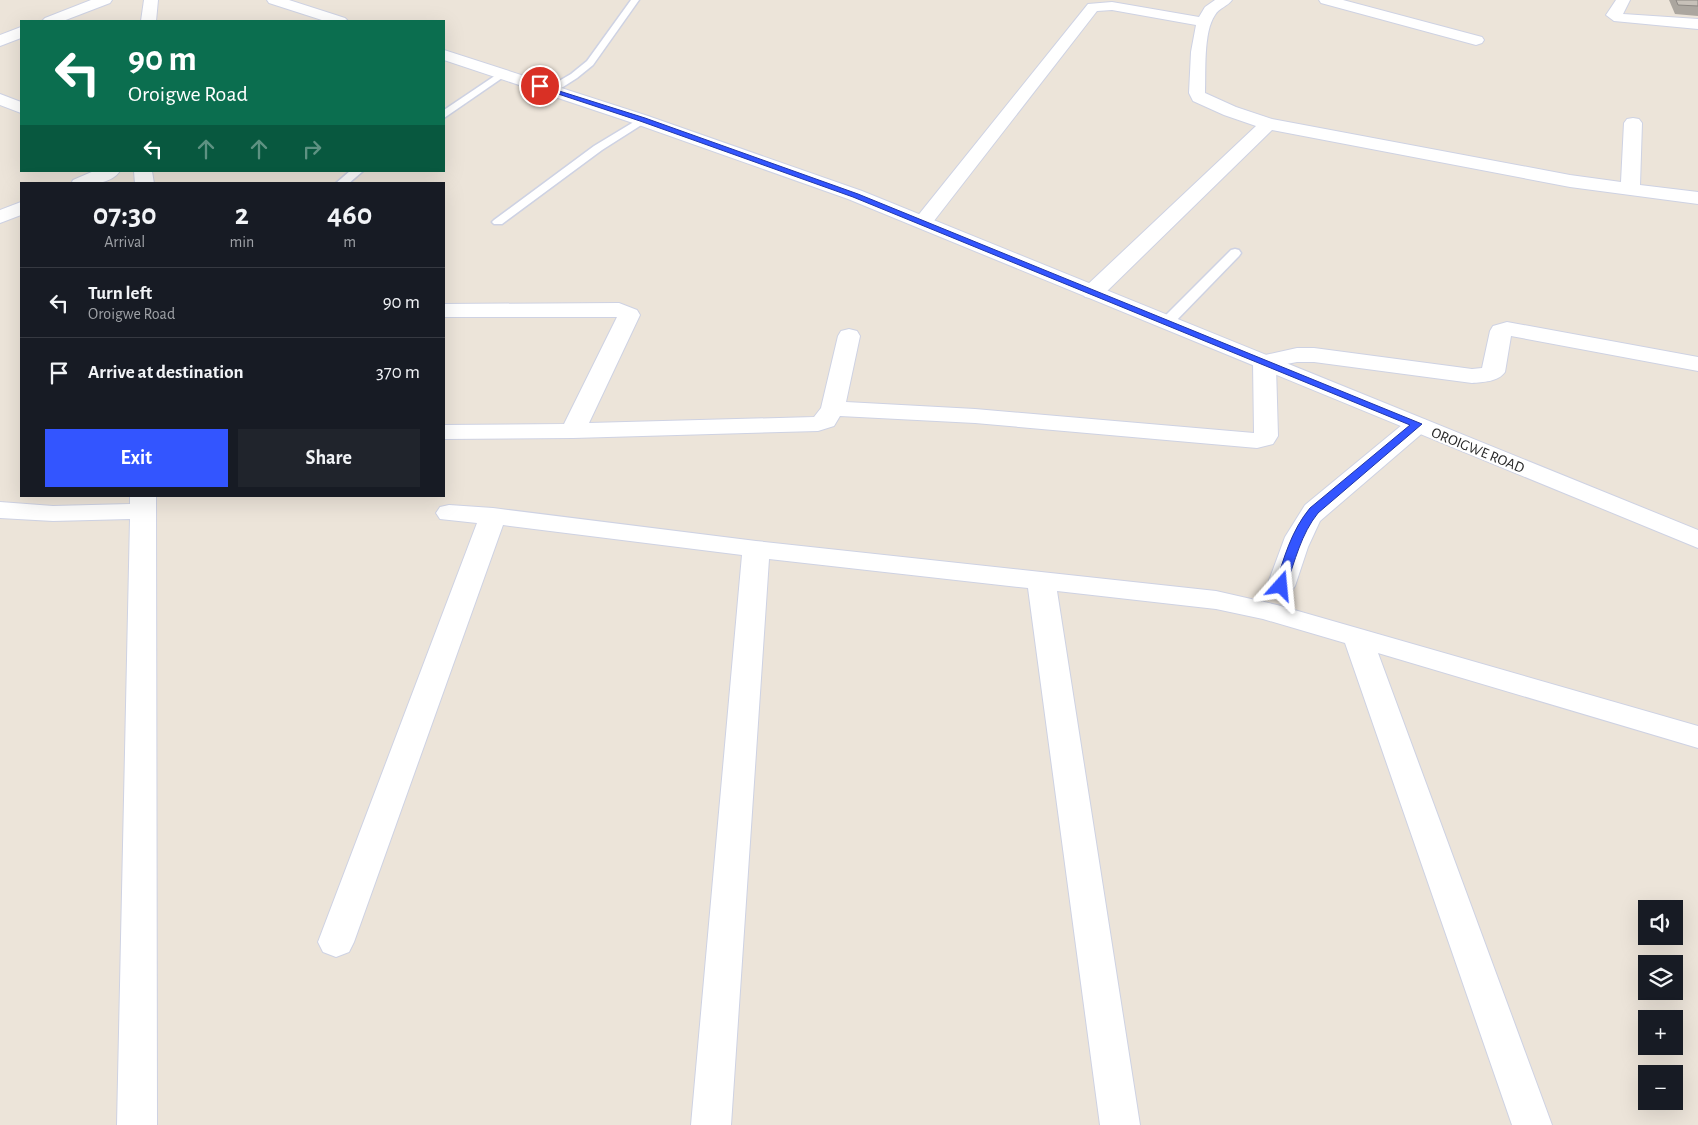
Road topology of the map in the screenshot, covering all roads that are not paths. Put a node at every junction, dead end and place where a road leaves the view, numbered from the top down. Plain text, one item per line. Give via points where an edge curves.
1 (105, 0) edge
2 (152, 0) edge
3 (274, 0) edge
4 (635, 0) edge
5 (1225, 0) edge
6 (1326, 0) edge
7 (1622, 0) edge
8 (1116, 3) edge
9 (53, 20) edge
10 (149, 20) edge
11 (334, 20) edge
12 (1204, 22) junction
13 (1698, 24) edge
14 (20, 32) edge
15 (1476, 40) dead end
16 (0, 41) edge
17 (445, 54) edge
18 (502, 74) junction
19 (551, 90) junction
20 (0, 99) edge
21 (20, 108) edge
22 (445, 114) edge
23 (642, 120) junction
24 (1633, 123) dead end
25 (1268, 124) junction
26 (109, 172) edge
27 (357, 172) edge
28 (85, 182) edge
29 (343, 182) edge
30 (1630, 190) junction
31 (1698, 198) edge
32 (20, 208) edge
33 (0, 217) edge
34 (498, 222) dead end
35 (923, 222) junction
36 (1235, 253) dead end
37 (1093, 292) junction
38 (445, 310) edge
39 (1167, 322) junction
40 (849, 336) dead end
41 (1264, 362) junction
42 (1698, 364) edge
43 (832, 408) junction
44 (1417, 424) junction
45 (573, 431) junction
46 (445, 432) edge
47 (143, 504) edge
48 (0, 510) edge
49 (449, 513) dead end
50 (493, 516) junction
51 (1698, 540) edge
52 (756, 549) junction
53 (1040, 580) junction
54 (1281, 586) dead end
55 (1357, 637) junction
56 (1698, 737) edge
57 (336, 942) dead end
58 (137, 1125) edge
59 (711, 1125) edge
60 (1120, 1125) edge
61 (1532, 1125) edge

1 - 9 street
2 - 10 street
3 - 11 street
4 - 19 lane via 590,63
5 - 12 street via 1212,8
6 - 15 street
7 - 13 street via 1614,15 1619,18
8 - 12 street
8 - 35 street via 1098,6 1088,12
12 - 25 street via 1199,56 1199,97
14 - 16 street
17 - 18 street, OROIGWE ROAD
18 - 19 street, OROIGWE ROAD
18 - 22 lane
19 - 23 street, OROIGWE ROAD
20 - 21 street
23 - 34 lane via 598,148
23 - 35 street, OROIGWE ROAD
24 - 30 street
25 - 30 street
25 - 37 street
26 - 28 street
27 - 29 lane
30 - 31 street
32 - 33 street
35 - 37 street, OROIGWE ROAD
36 - 39 lane
37 - 39 street, OROIGWE ROAD
38 - 45 street via 619,310 627,313 629,316
39 - 41 street, OROIGWE ROAD
40 - 43 street
41 - 42 street via 1297,354 1314,355 1484,375 1492,372 1501,331 1507,329
41 - 43 street via 1266,436 1257,441 975,416
41 - 44 street, OROIGWE ROAD
43 - 45 street via 825,421 818,424
44 - 51 street, OROIGWE ROAD
44 - 54 street via 1314,510 1298,535
45 - 46 street
47 - 48 street via 73,514
47 - 58 street
49 - 50 street
50 - 52 street
50 - 57 street
52 - 53 street
52 - 59 street
53 - 55 street via 1216,600
53 - 60 street
55 - 56 street
55 - 61 street

